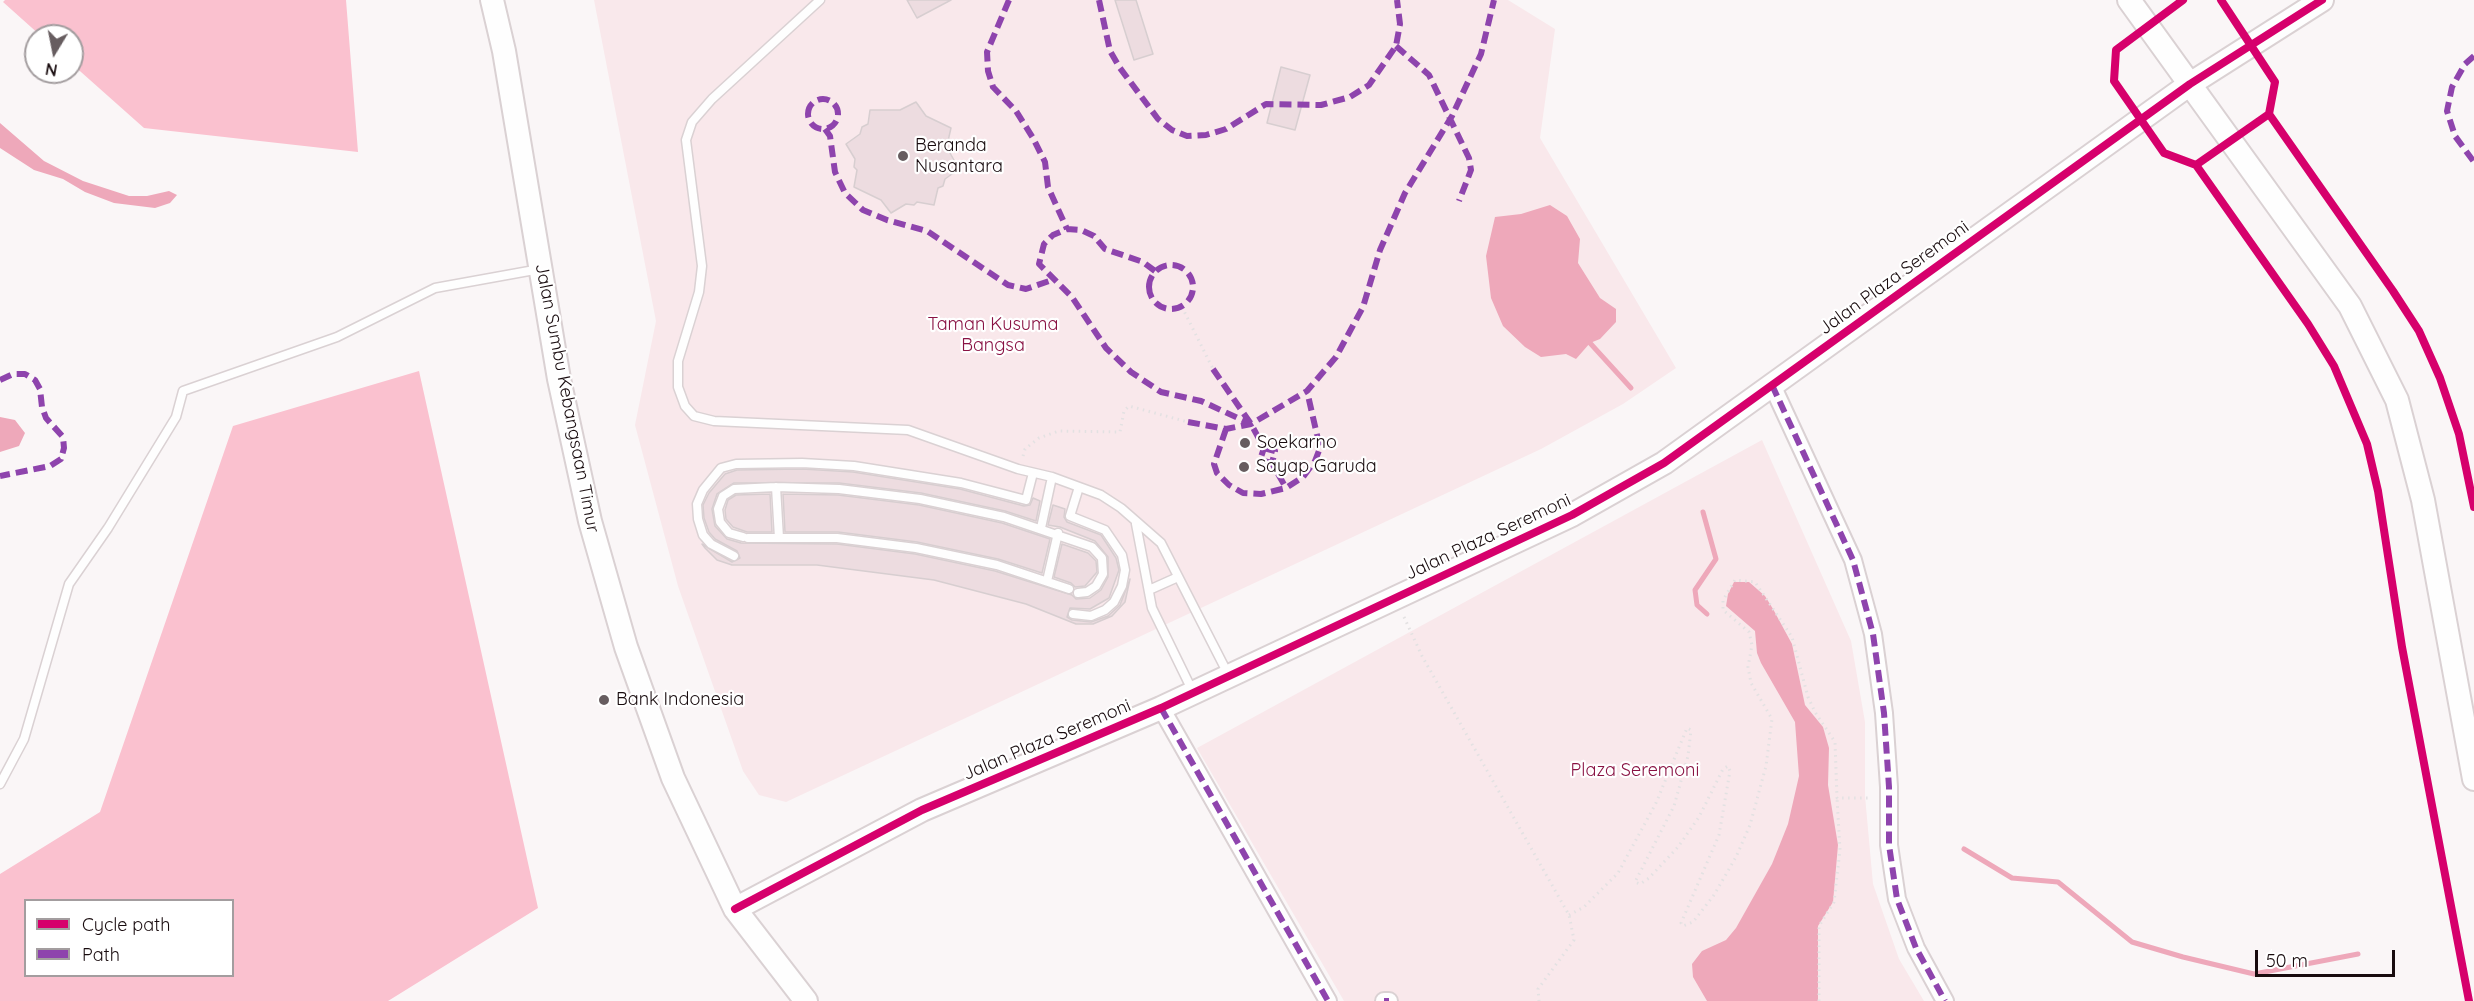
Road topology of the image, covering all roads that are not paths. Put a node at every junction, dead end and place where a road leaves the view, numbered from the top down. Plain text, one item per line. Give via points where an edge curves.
1 (492, 0) edge
2 (820, 0) edge
3 (2129, 0) edge
4 (2322, 0) edge
5 (2190, 84) junction
6 (540, 269) junction
7 (1772, 385) junction
8 (1033, 473) junction
9 (1052, 477) junction
10 (776, 487) junction
11 (1079, 487) junction
12 (1136, 524) junction
13 (1041, 528) junction
14 (1058, 533) junction
15 (779, 538) junction
16 (734, 556) dead end
17 (1178, 577) junction
18 (1047, 581) junction
19 (1069, 589) dead end
20 (1149, 590) junction
21 (1078, 593) dead end
22 (1073, 614) dead end
23 (1229, 676) junction
24 (1194, 693) junction
25 (1161, 708) junction
26 (2474, 779) edge
27 (0, 784) edge
28 (735, 909) junction
29 (806, 1001) edge
30 (1328, 1001) edge
31 (1384, 1001) edge
32 (1389, 1001) edge
33 (1946, 1001) edge

1 - 6 street, Jalan Sumbu Kebangsaan Timur
2 - 8 lane via 712,99 692,122 686,140 702,266 699,292 678,361 678,387 685,406 694,416 714,421 908,430
3 - 5 street
4 - 5 street, Jalan Plaza Seremoni
5 - 7 street, Jalan Plaza Seremoni
5 - 26 street via 2350,306 2397,400 2423,500
6 - 27 lane via 435,288 337,338 183,391 176,417 69,584 24,738
6 - 28 street, Jalan Sumbu Kebangsaan Timur via 590,521 626,647 673,778
7 - 23 street, Jalan Plaza Seremoni via 1664,463 1572,515
7 - 33 street via 1852,560 1874,645 1884,713 1889,845 1898,899 1916,948
8 - 9 lane
8 - 16 lane via 1026,500 961,483 854,466 802,463 736,464 721,468 703,490 697,504 698,519 711,544
9 - 11 lane
9 - 13 lane
10 - 13 lane via 839,489 920,499
10 - 15 lane
10 - 15 lane via 734,489 723,496 718,509 720,522 729,533 745,538
11 - 12 lane via 1101,495
11 - 22 lane via 1070,516 1105,530 1122,555 1125,570 1122,586 1105,610 1091,616
12 - 17 lane via 1161,543
12 - 20 lane
13 - 14 lane
14 - 18 lane
14 - 21 lane via 1092,547 1102,558 1102,574 1096,586
15 - 18 lane via 837,538 916,548 997,565
17 - 20 lane
17 - 23 lane
18 - 19 lane
20 - 24 lane via 1152,608
23 - 24 street, Jalan Plaza Seremoni
24 - 25 street, Jalan Plaza Seremoni
25 - 28 street, Jalan Plaza Seremoni via 922,810
25 - 30 street
28 - 29 street, Jalan Sumbu Kebangsaan Timur
31 - 32 street

